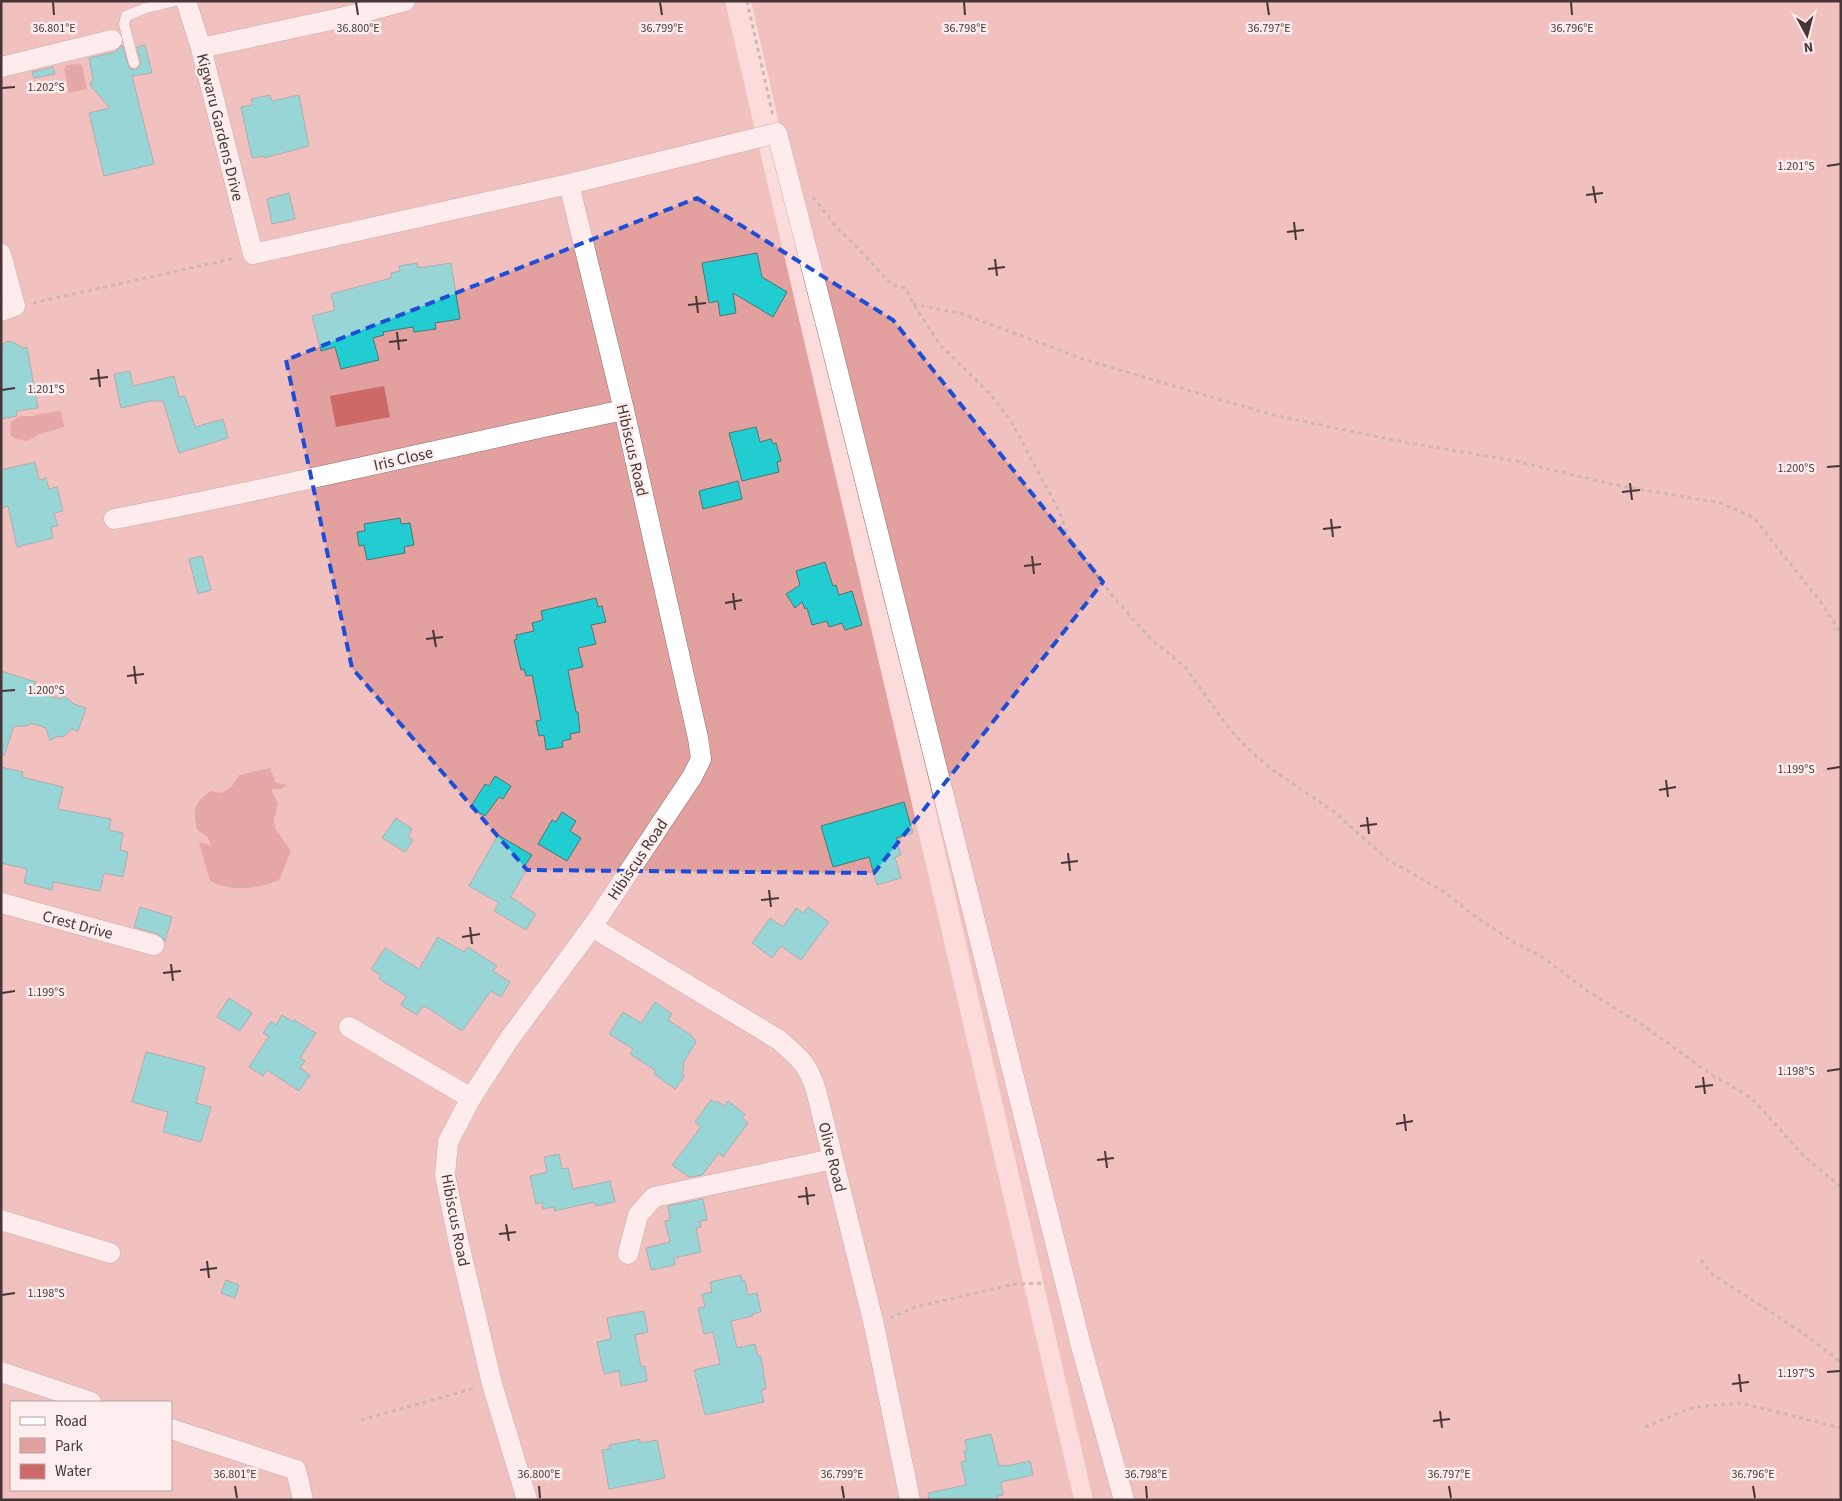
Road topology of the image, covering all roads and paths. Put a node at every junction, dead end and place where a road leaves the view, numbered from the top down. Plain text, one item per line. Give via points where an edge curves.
1 (176, 1) edge
2 (186, 1) edge
3 (405, 1) edge
4 (747, 1) edge
5 (112, 40) dead end
6 (201, 48) junction
7 (134, 63) dead end
8 (1, 67) edge
9 (777, 133) junction
10 (569, 184) junction
11 (811, 194) dead end
12 (1, 254) edge
13 (253, 254) junction
14 (913, 304) junction
15 (8, 309) edge
16 (624, 410) junction
17 (114, 519) dead end
18 (1841, 633) edge
19 (1, 903) edge
20 (592, 927) junction
21 (154, 945) dead end
22 (349, 1027) dead end
23 (471, 1098) junction
24 (833, 1159) junction
25 (1841, 1187) edge
26 (1, 1220) edge
27 (110, 1253) dead end
28 (628, 1254) dead end
29 (1701, 1260) dead end
30 (1068, 1290) junction
31 (874, 1325) junction
32 (1841, 1362) edge
33 (1, 1372) edge
34 (492, 1384) junction
35 (88, 1401) edge
36 (361, 1420) dead end
37 (1645, 1427) dead end
38 (1841, 1428) edge
39 (172, 1429) edge
40 (303, 1500) edge
41 (527, 1500) edge
42 (910, 1500) edge
43 (1124, 1500) edge

1 - 7 lane via 126,16 124,24
2 - 6 street, Kigwaru Gardens Drive
3 - 6 street
4 - 9 path
5 - 8 street
6 - 13 street, Kigwaru Gardens Drive
9 - 10 street
9 - 30 street
10 - 13 street
10 - 16 street, Hibiscus Road
11 - 14 path via 838,229 892,285 906,288
12 - 15 street
13 - 15 path
14 - 18 path via 963,314 1086,360 1273,415 1516,461 1615,485 1721,503 1754,518 1820,601
14 - 25 path via 941,346 990,394 1011,421 1069,536 1115,599 1152,640 1185,667 1246,747 1333,812 1387,858 1443,891 1476,917 1544,958 1586,990 1742,1092 1804,1156
16 - 17 street, Iris Close via 323,477
16 - 20 street, Hibiscus Road via 701,759
19 - 21 street, Crest Drive
20 - 23 street, Hibiscus Road via 510,1038
20 - 24 street, Olive Road via 779,1040 798,1056 809,1070 816,1090
22 - 23 street
23 - 34 street, Hibiscus Road via 448,1142 445,1175
24 - 28 street via 654,1198 638,1215
24 - 31 street, Olive Road
26 - 27 street
29 - 32 path via 1712,1274 1804,1333
30 - 31 path via 1043,1282 1015,1284 915,1307
30 - 43 street
31 - 42 street, Olive Road
33 - 35 street
34 - 36 path
34 - 41 street, Hibiscus Road
37 - 38 path via 1694,1407 1741,1403
39 - 40 street via 296,1470

